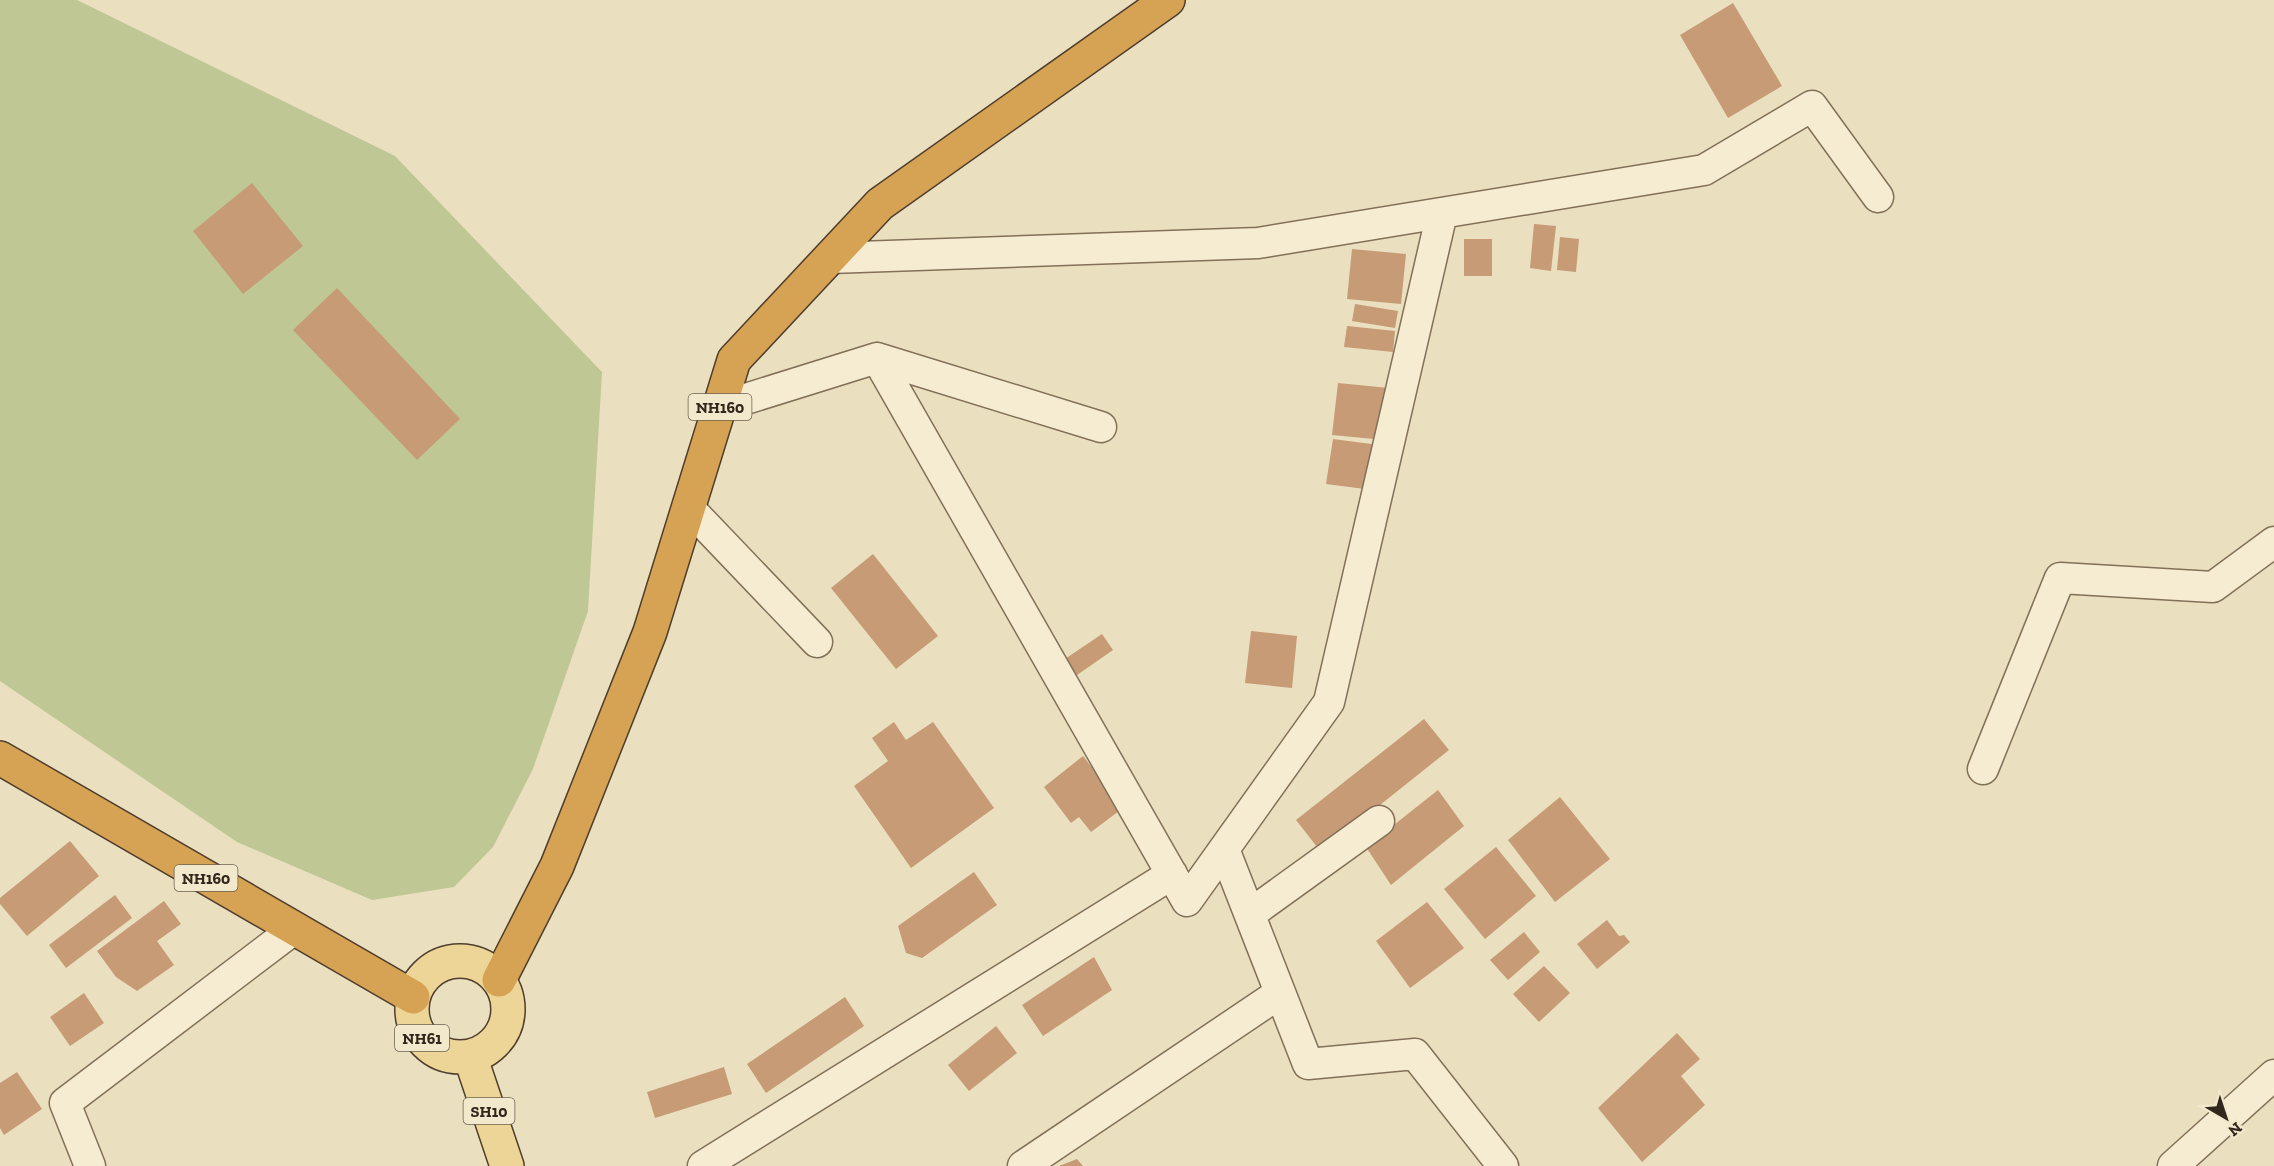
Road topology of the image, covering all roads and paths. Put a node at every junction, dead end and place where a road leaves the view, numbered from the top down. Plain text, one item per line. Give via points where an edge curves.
1 (1168, 0) edge
2 (1878, 197) dead end
3 (1442, 213) junction
4 (830, 258) junction
5 (877, 358) junction
6 (720, 407) junction
7 (1101, 427) dead end
8 (688, 507) junction
9 (2274, 542) edge
10 (817, 642) dead end
11 (0, 758) edge
12 (1983, 769) dead end
13 (1379, 822) dead end
14 (1224, 849) junction
15 (1172, 874) junction
16 (1250, 914) junction
17 (294, 929) junction
18 (499, 980) junction
19 (1280, 993) junction
20 (413, 997) junction
21 (470, 1056) junction
22 (2274, 1075) edge
23 (90, 1166) edge
24 (507, 1166) edge
25 (703, 1166) edge
26 (1023, 1166) edge
27 (1503, 1166) edge
28 (2173, 1166) edge

1 - 4 highway, NH160 via 880,204
2 - 3 street via 1812,106 1704,170
3 - 4 street via 1258,243
3 - 14 street via 1329,702
4 - 6 highway, NH160 via 734,360
5 - 6 street
5 - 7 street
5 - 15 street
6 - 8 highway, NH160
8 - 10 street
8 - 18 highway, NH160 via 650,632 561,855
9 - 12 street via 2213,586 2060,578
11 - 17 highway, NH160
13 - 16 street
14 - 15 street via 1187,901
14 - 16 street
15 - 25 street
16 - 19 street
17 - 20 highway, NH160
17 - 23 street via 65,1103
18 - 20 main road via 487,968 471,962 448,962 425,975
18 - 21 main road, NH61 via 507,995 505,1027 486,1050
19 - 26 street
19 - 27 street via 1308,1064 1415,1054
20 - 21 main road, NH61 via 413,1021 424,1043 440,1054
21 - 24 main road, SH10
22 - 28 street

